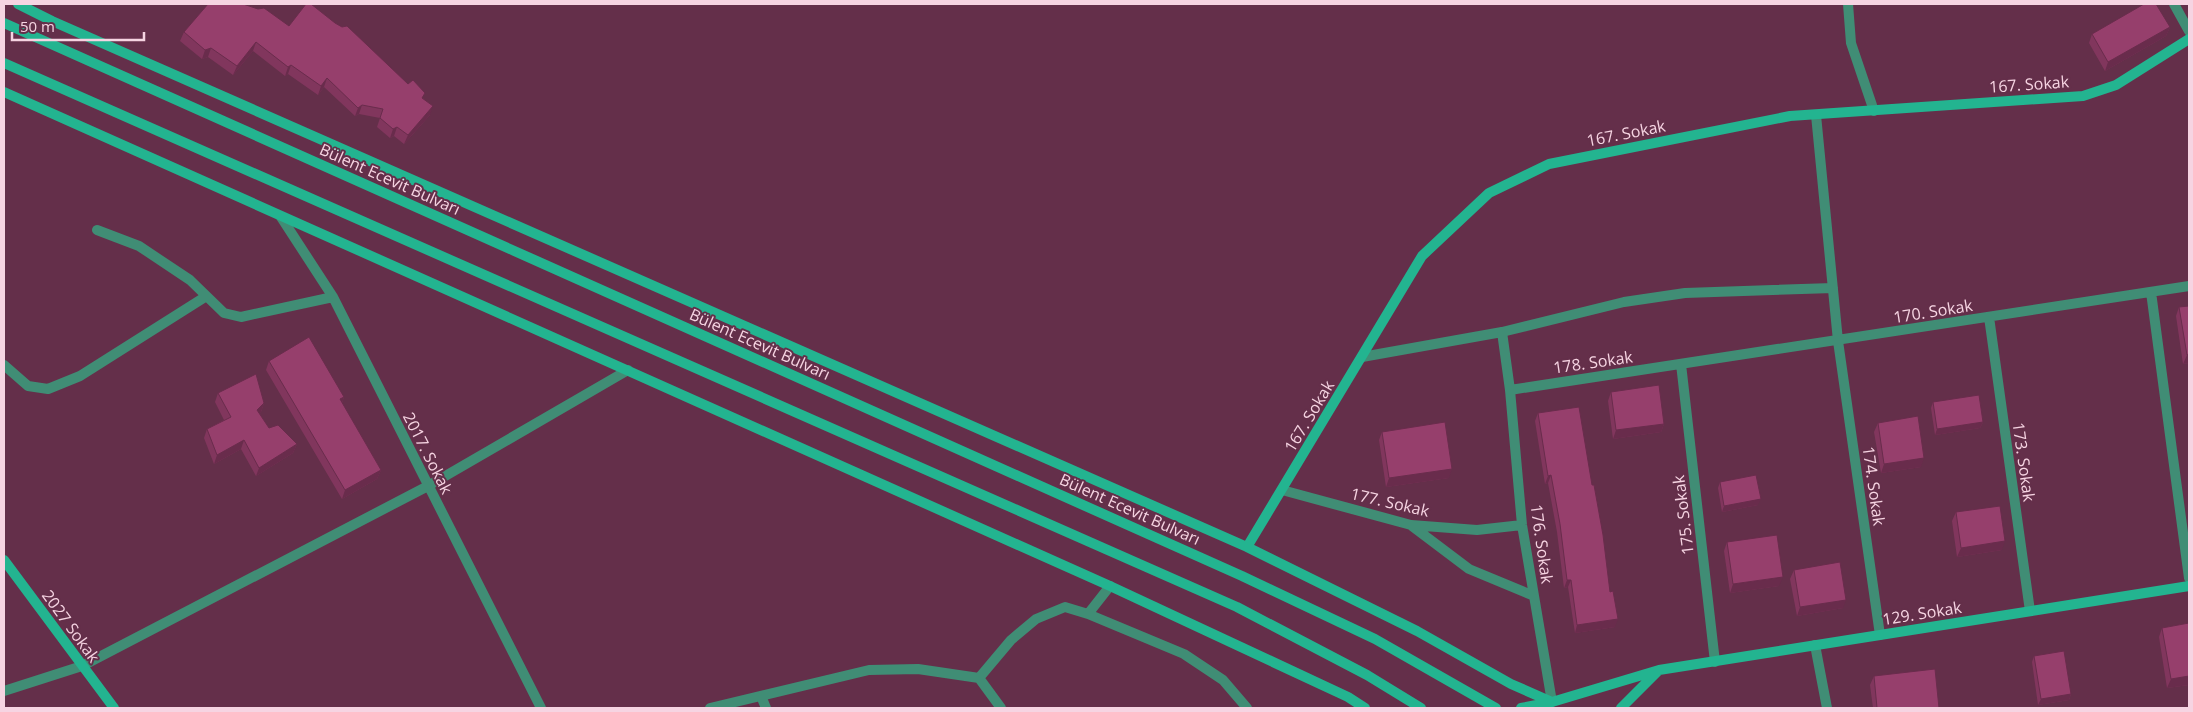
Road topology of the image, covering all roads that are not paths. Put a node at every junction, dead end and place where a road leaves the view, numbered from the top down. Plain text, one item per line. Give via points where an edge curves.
1 (18, 4) edge
2 (1848, 4) edge
3 (2174, 4) edge
4 (4, 23) edge
5 (2189, 31) edge
6 (2189, 39) edge
7 (4, 64) edge
8 (4, 92) edge
9 (1874, 111) junction
10 (1816, 115) junction
11 (281, 217) junction
12 (97, 230) dead end
13 (2189, 286) edge
14 (1833, 288) junction
15 (2151, 292) junction
16 (205, 297) junction
17 (333, 297) junction
18 (1989, 317) junction
19 (1502, 332) junction
20 (1838, 340) junction
21 (1362, 356) junction
22 (1681, 364) junction
23 (4, 365) edge
24 (628, 370) junction
25 (1510, 390) junction
26 (428, 486) junction
27 (1282, 490) junction
28 (1411, 525) junction
29 (1522, 525) junction
30 (1247, 547) junction
31 (4, 560) edge
32 (2189, 578) edge
33 (1110, 586) junction
34 (2189, 586) edge
35 (1534, 596) junction
36 (2030, 611) junction
37 (1088, 614) junction
38 (1880, 635) junction
39 (1815, 645) junction
40 (1715, 662) junction
41 (82, 666) junction
42 (1659, 670) junction
43 (979, 678) junction
44 (4, 691) edge
45 (761, 696) junction
46 (1552, 702) junction
47 (114, 708) edge
48 (541, 708) edge
49 (710, 708) edge
50 (766, 708) edge
51 (1001, 708) edge
52 (1247, 708) edge
53 (1365, 708) edge
54 (1421, 708) edge
55 (1496, 708) edge
56 (1521, 708) edge
57 (1621, 708) edge
58 (1827, 708) edge

1 - 30 street
2 - 9 street via 1851,43
3 - 5 street
4 - 55 street, Bülent Ecevit Bulvarı via 1242,576 1376,639
6 - 9 street, 167. Sokak via 2116,86 2084,96
7 - 54 street via 1237,607 1367,675
8 - 11 street
9 - 10 street, 167. Sokak
10 - 14 street, 174. Sokak
10 - 21 street, 167. Sokak via 1790,116 1549,164 1489,193 1422,256
11 - 17 street, 2017. Sokak
11 - 24 street
12 - 16 street via 138,246 190,280
13 - 15 street, 170. Sokak
14 - 19 street via 1685,293 1624,302
14 - 20 street, 174. Sokak
15 - 18 street, 170. Sokak
15 - 32 street
16 - 17 street via 224,313 242,317
16 - 23 street via 80,376 48,389 28,386
17 - 26 street, 2017. Sokak
18 - 20 street, 170. Sokak
18 - 36 street, 173. Sokak
19 - 21 street
19 - 25 street, 176. Sokak
20 - 22 street, 170. Sokak
20 - 38 street, 174. Sokak
21 - 27 street, 167. Sokak
22 - 25 street, 178. Sokak
22 - 40 street, 175. Sokak
24 - 26 street
24 - 33 street
25 - 29 street, 176. Sokak
26 - 41 street
26 - 48 street, 2017. Sokak
27 - 28 street, 177. Sokak
27 - 30 street, 167. Sokak
28 - 29 street, 177. Sokak via 1477,530
28 - 35 street via 1469,569
29 - 35 street, 176. Sokak
30 - 46 street via 1417,631 1511,684
31 - 41 street, 2027 Sokak
33 - 37 street
33 - 53 street via 1340,693
34 - 36 street, 129. Sokak
35 - 46 street, 176. Sokak
36 - 38 street, 129. Sokak
37 - 43 street via 1065,607 1036,619 1011,640
37 - 52 street via 1184,654 1223,680
38 - 39 street, 129. Sokak
39 - 40 street, 129. Sokak
39 - 58 street
40 - 42 street, 129. Sokak
41 - 44 street
41 - 47 street, 2027 Sokak
42 - 46 street, 129. Sokak
42 - 57 street
43 - 45 street via 918,669 869,670
43 - 51 street
45 - 49 street
45 - 50 street
46 - 56 street, 129. Sokak

